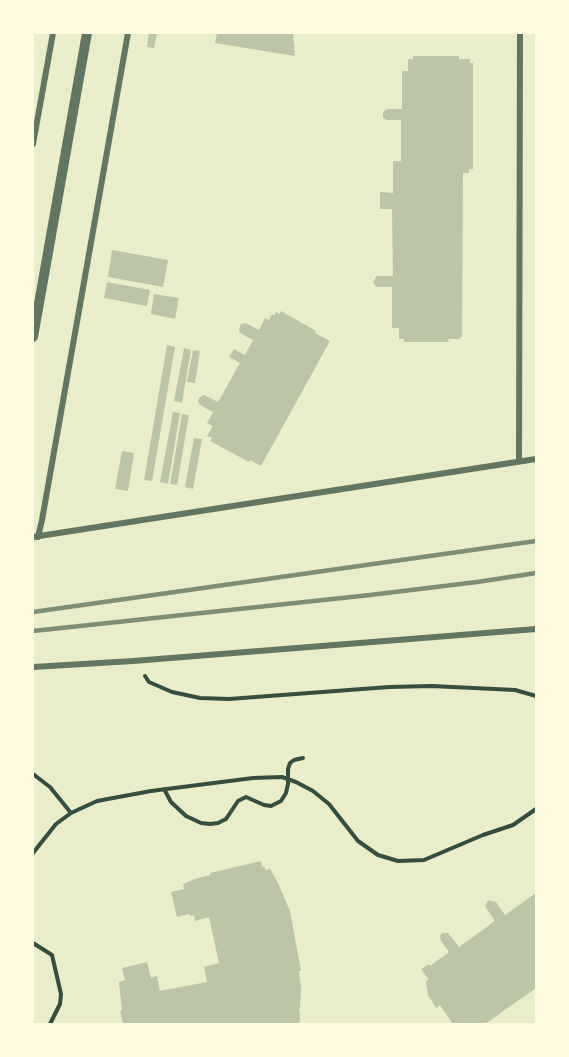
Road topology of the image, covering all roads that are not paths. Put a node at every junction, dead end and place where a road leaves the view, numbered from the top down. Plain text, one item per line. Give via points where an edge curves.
1 (53, 33) edge
2 (87, 33) edge
3 (128, 33) edge
4 (520, 33) edge
5 (33, 144) edge
6 (33, 337) edge
7 (536, 459) edge
8 (519, 461) junction
9 (36, 537) edge
10 (536, 629) edge
11 (33, 667) edge

1 - 5 street
2 - 6 street
3 - 9 street
4 - 8 street
7 - 8 street
8 - 9 street
10 - 11 street

